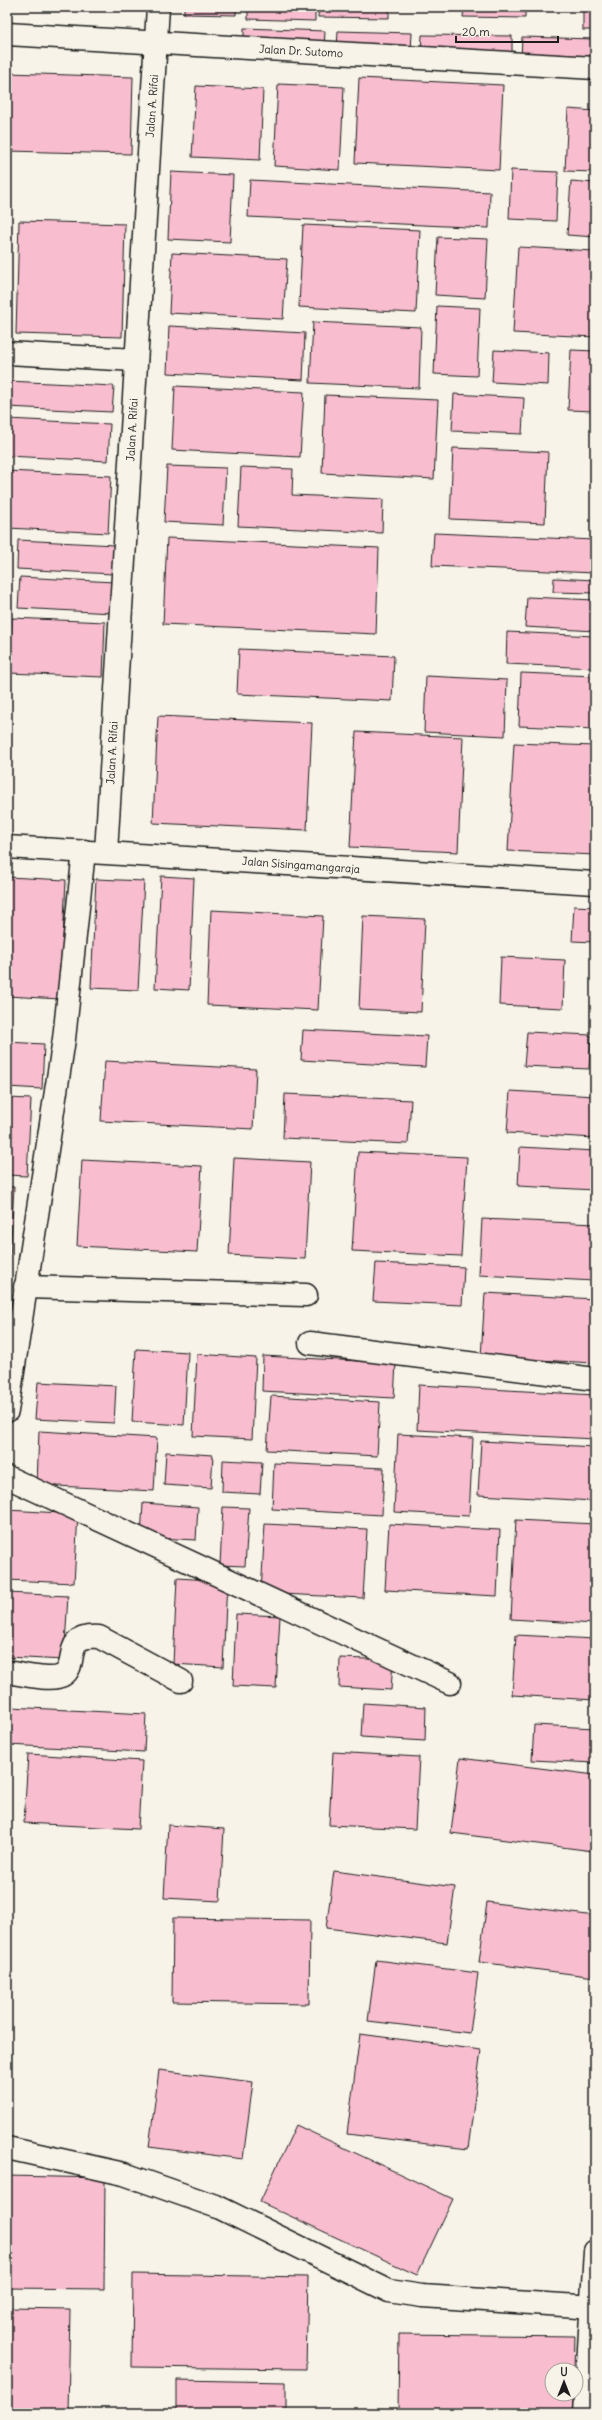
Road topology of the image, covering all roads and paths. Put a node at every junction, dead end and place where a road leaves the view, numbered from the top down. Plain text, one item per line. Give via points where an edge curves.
1 (158, 7) edge
2 (7, 34) edge
3 (156, 42) junction
4 (595, 68) edge
5 (7, 354) edge
6 (136, 360) junction
7 (7, 847) edge
8 (84, 851) junction
9 (106, 852) junction
10 (595, 883) edge
11 (25, 1287) junction
12 (306, 1295) dead end
13 (310, 1343) dead end
14 (595, 1379) edge
15 (7, 1411) edge
16 (7, 1477) edge
17 (7, 1672) edge
18 (181, 1681) dead end
19 (450, 1684) dead end
20 (7, 2148) edge
21 (595, 2251) edge
22 (593, 2307) edge
23 (585, 2413) edge

1 - 3 street, Jalan A. Rifai
2 - 3 street, Jalan Dr. Sutomo
3 - 4 street, Jalan Dr. Sutomo
3 - 6 street, Jalan A. Rifai
5 - 6 street
6 - 9 street, Jalan A. Rifai
7 - 8 street, Jalan Sisingamangaraja
8 - 9 street, Jalan Sisingamangaraja
8 - 11 street via 64,1038
9 - 10 street, Jalan Sisingamangaraja
11 - 12 street
11 - 15 street
13 - 14 street
16 - 19 street
17 - 18 street via 51,1678 63,1675 68,1668 74,1646 90,1636 99,1637
20 - 22 street via 124,2174 218,2207 389,2291 422,2296
21 - 22 street
22 - 23 street

